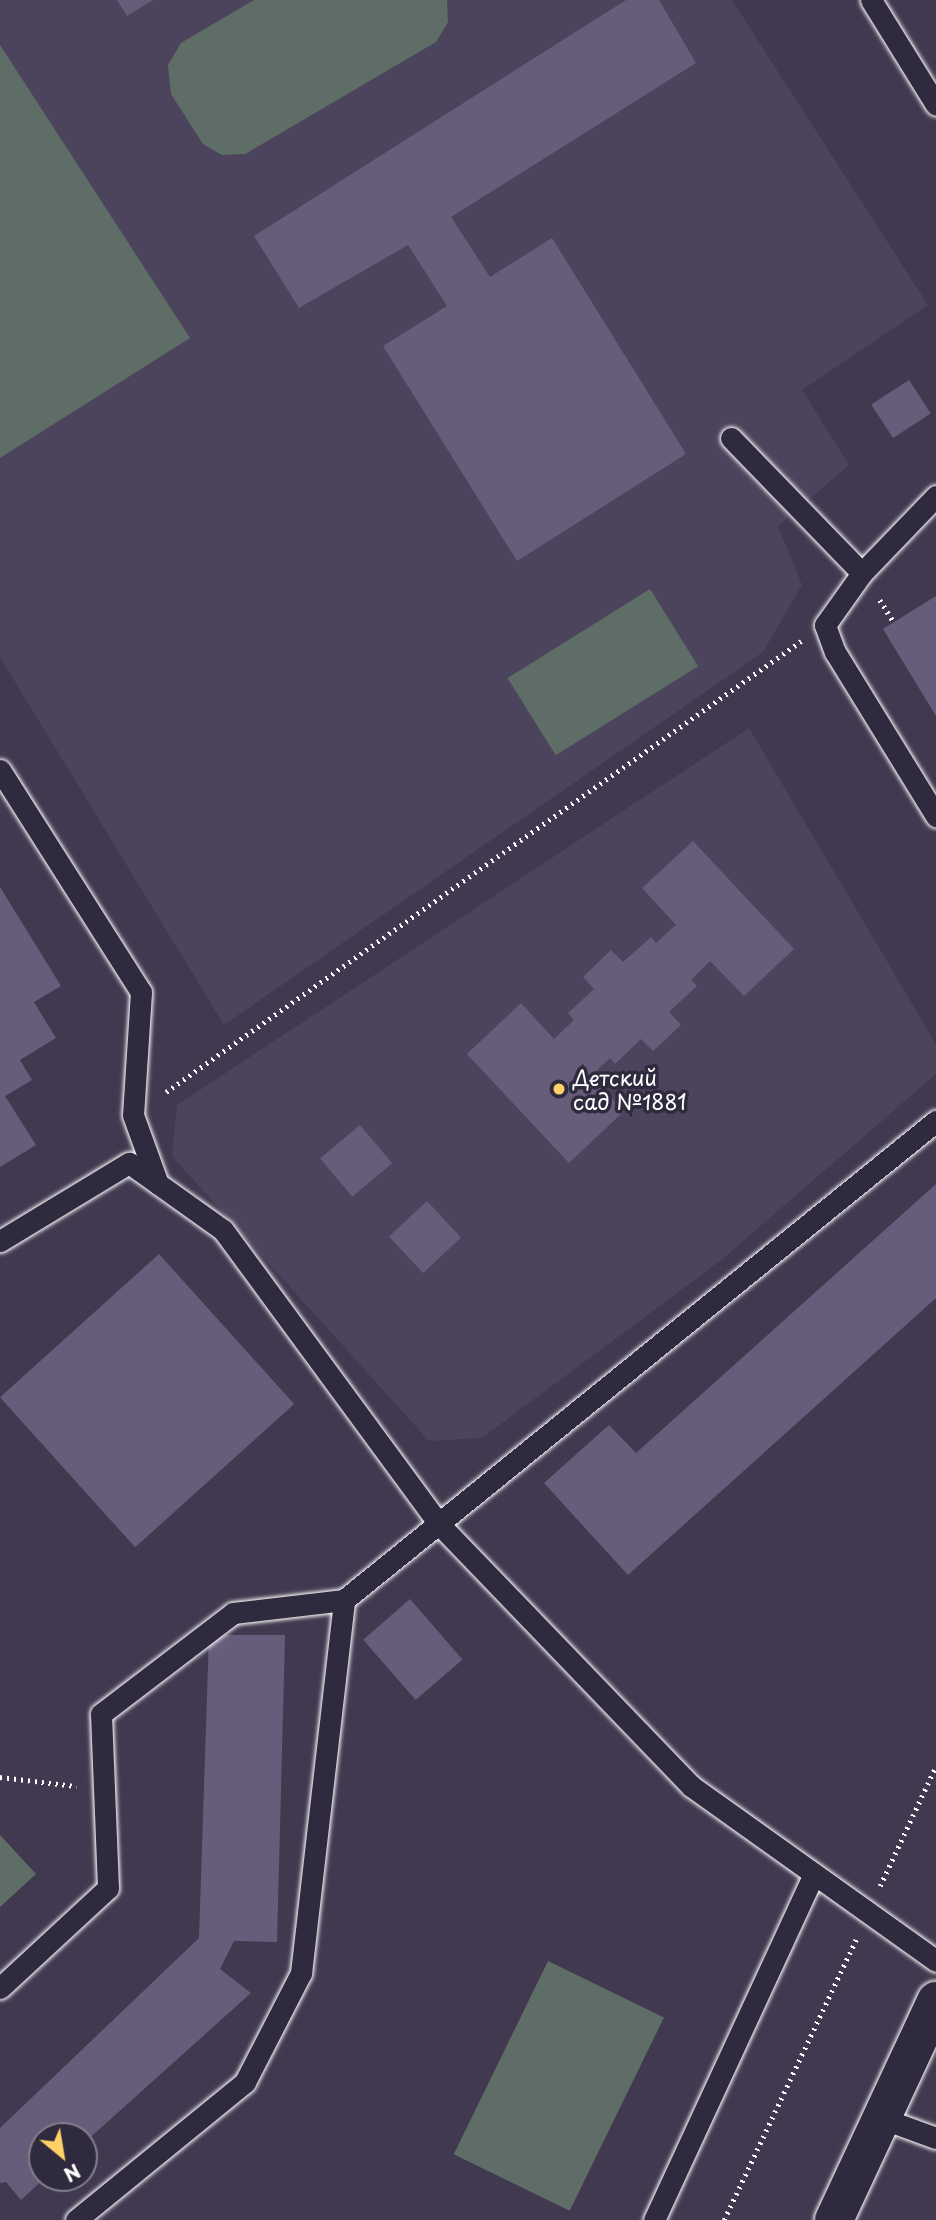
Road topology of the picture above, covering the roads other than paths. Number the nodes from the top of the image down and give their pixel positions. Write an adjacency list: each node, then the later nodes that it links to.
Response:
1 (871, 0): 2 (lane)
2 (936, 105)
3 (731, 438): 5 (lane)
4 (936, 496): 5 (lane)
5 (862, 573): 7 (lane)
6 (0, 770): 9 (lane)
7 (936, 816)
8 (936, 1121): 11 (lane)
9 (158, 1184): 10 (lane); 11 (lane)
10 (0, 1241)
11 (439, 1524): 12 (lane); 13 (lane)
12 (344, 1600): 15 (lane); 19 (lane)
13 (814, 1874): 14 (lane); 20 (lane)
14 (936, 1961)
15 (0, 1989)
16 (936, 2001): 17 (main road)
17 (881, 2118): 18 (lane); 21 (main road)
18 (936, 2137)
19 (76, 2220)
20 (654, 2220)
21 (834, 2220)

